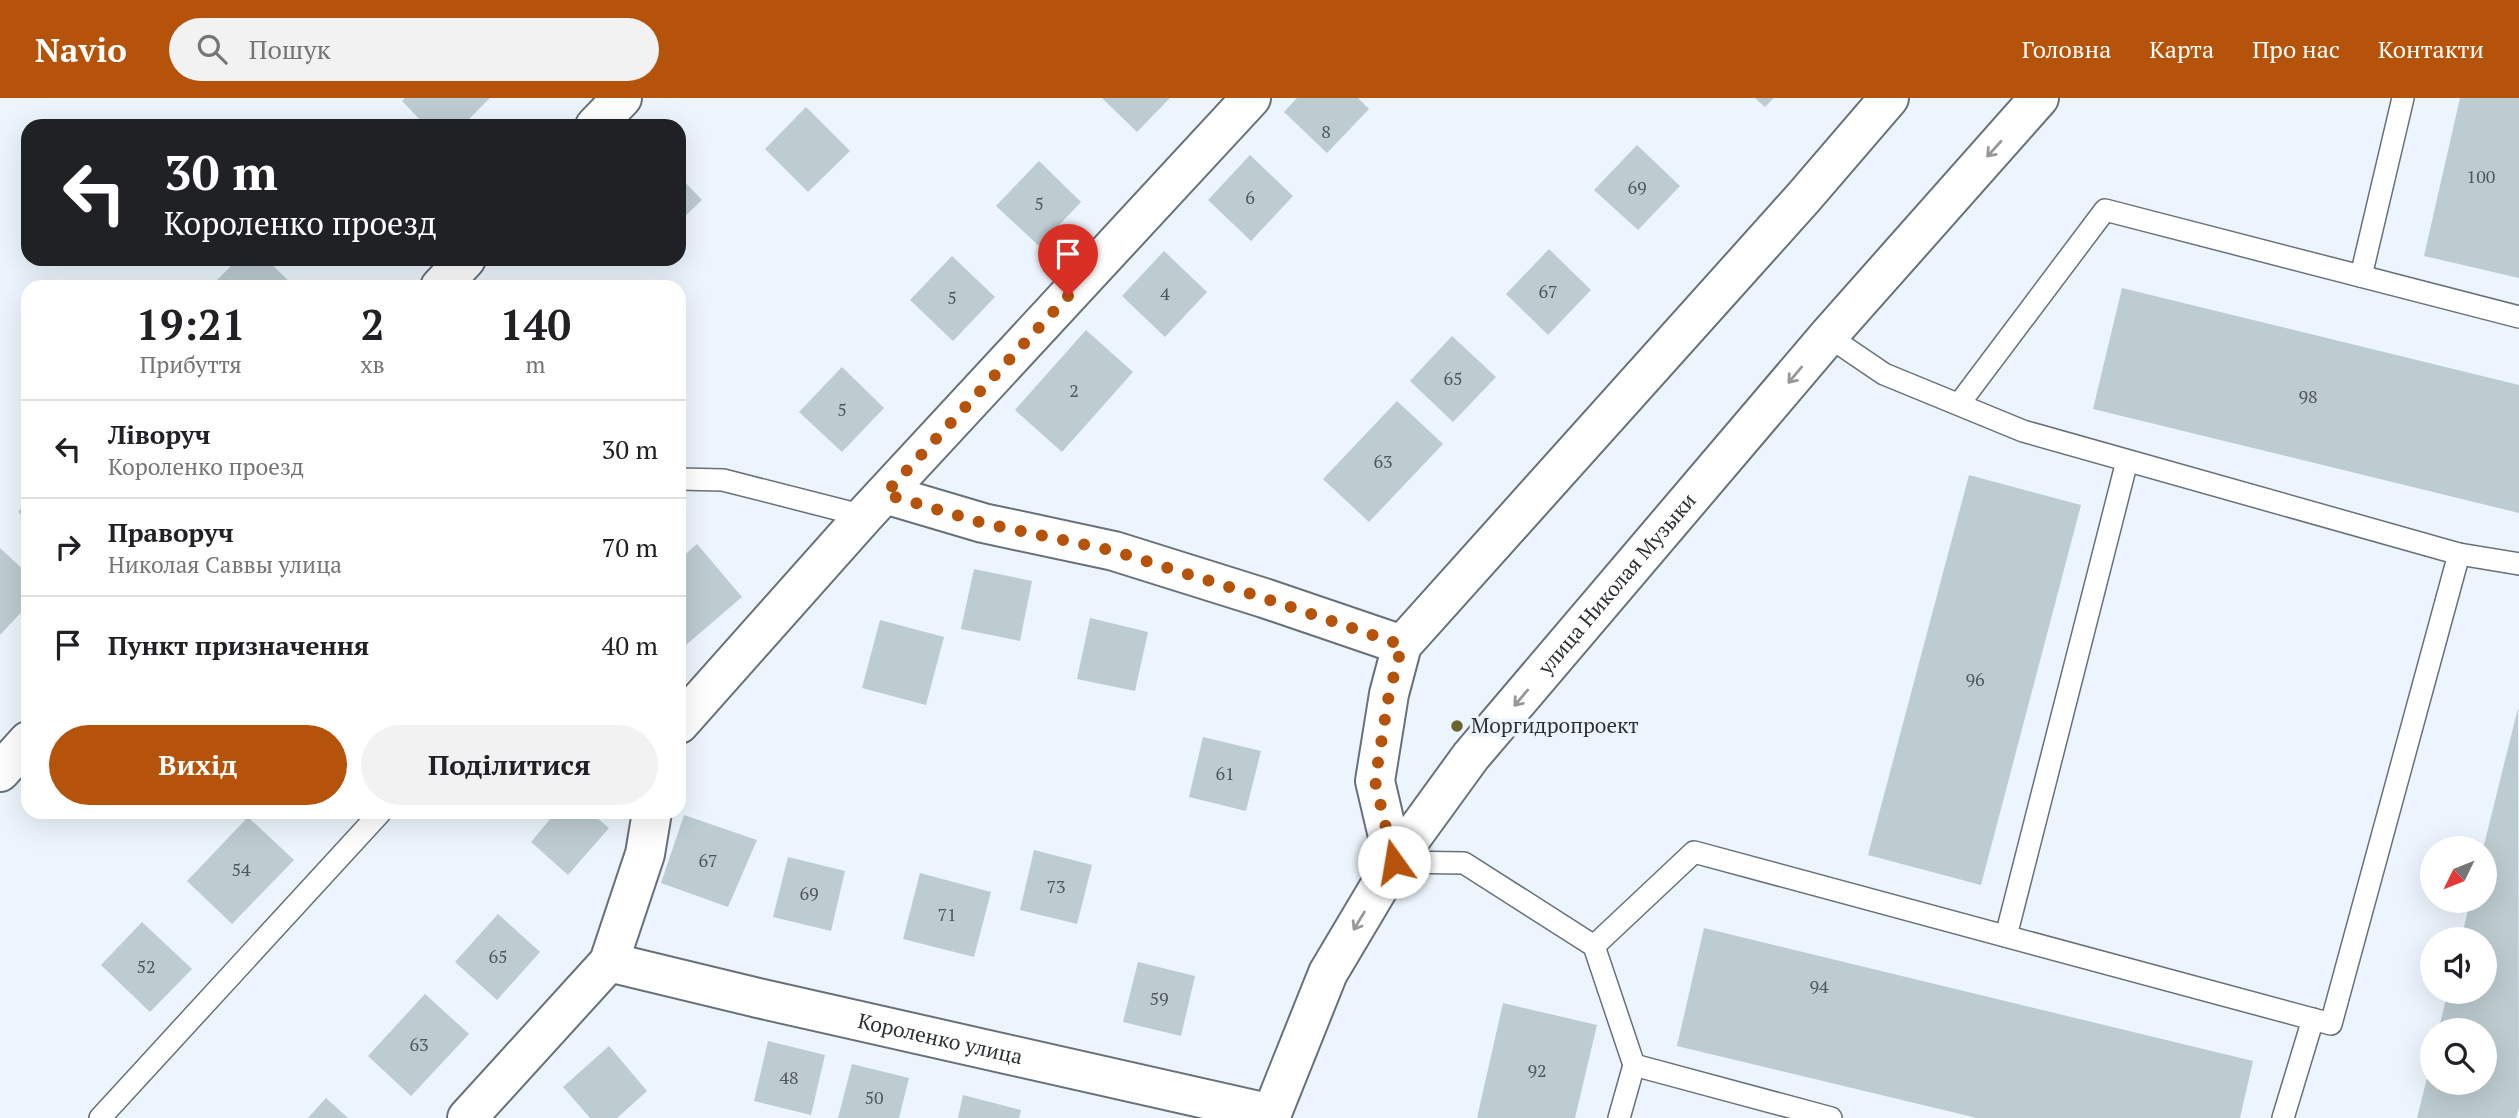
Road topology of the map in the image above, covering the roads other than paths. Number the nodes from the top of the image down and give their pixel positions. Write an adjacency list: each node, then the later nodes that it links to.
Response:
1 (622, 98): 6 (street)
2 (1251, 98): 15 (street)
3 (1889, 98): 18 (street)
4 (2039, 98): 11 (street, улица Николая Музыки, one-way to 11)
5 (2403, 98): 8 (lane)
6 (602, 119)
7 (460, 266): 9 (street)
8 (2361, 276): 10 (lane); 12 (lane)
9 (446, 280)
10 (2519, 317)
11 (1828, 336): 12 (lane); 24 (street, улица Николая Музыки, one-way to 24)
12 (1959, 404): 13 (lane)
13 (2127, 461): 16 (lane); 25 (lane)
14 (686, 479): 15 (lane)
15 (874, 505): 18 (street); 19 (street)
16 (2459, 554): 17 (lane); 28 (lane)
17 (2519, 564)
18 (1402, 645): 24 (street)
19 (686, 716)
20 (21, 749): 21 (street)
21 (0, 772)
22 (375, 819): 31 (lane)
23 (651, 819): 27 (street)
24 (1394, 862): 26 (lane); 30 (street, улица Николая Музыки, one-way to 30)
25 (2006, 936): 26 (lane); 28 (lane)
26 (1594, 946): 29 (lane)
27 (609, 962): 30 (street, Короленко улица); 32 (street)
28 (2313, 1019): 35 (lane)
29 (1634, 1065): 33 (lane); 34 (lane)
30 (1271, 1116)
31 (100, 1118)
32 (467, 1118)
33 (1619, 1118)
34 (1831, 1118)
35 (2283, 1118)

